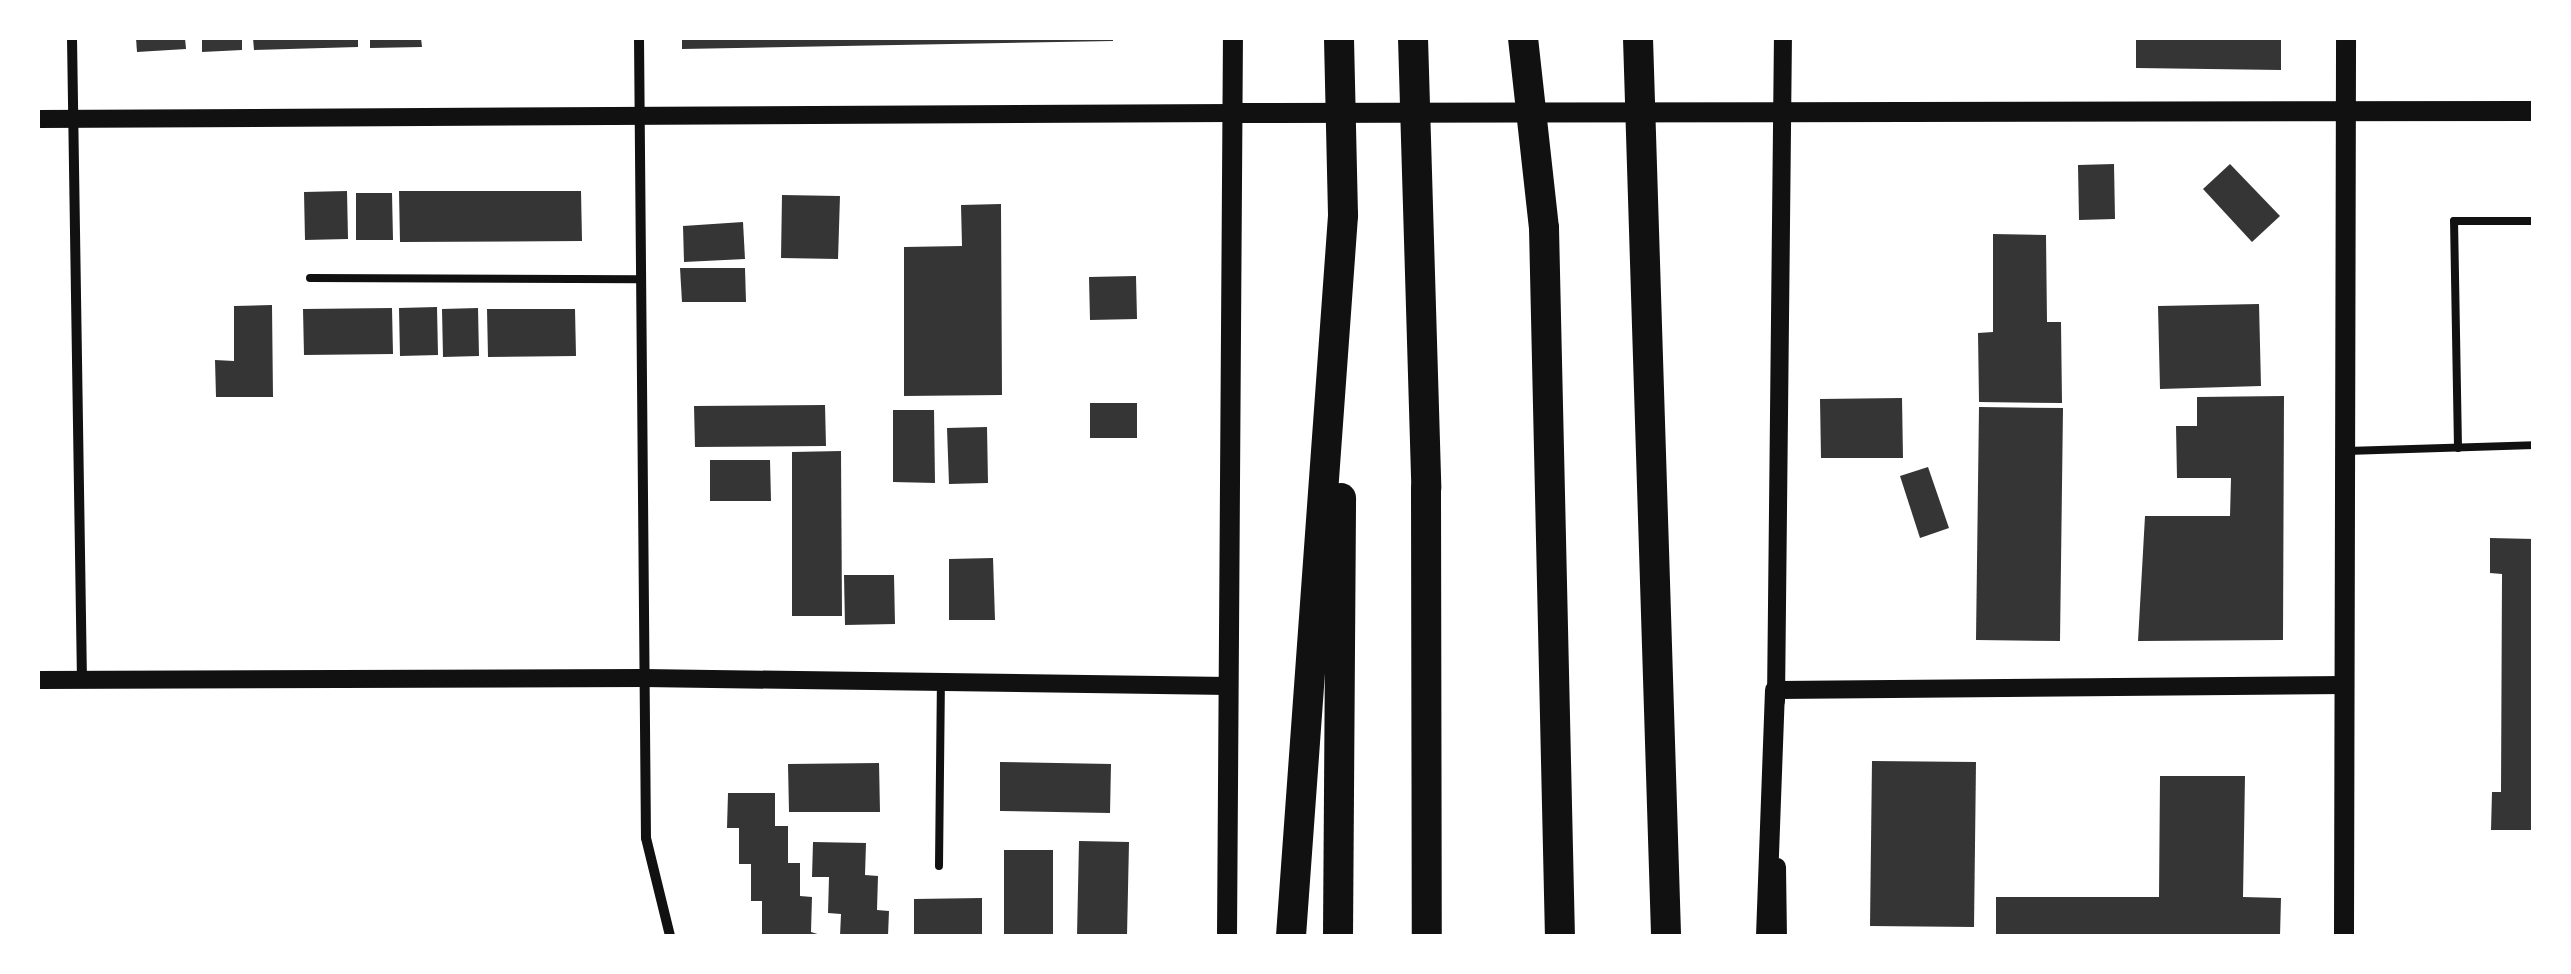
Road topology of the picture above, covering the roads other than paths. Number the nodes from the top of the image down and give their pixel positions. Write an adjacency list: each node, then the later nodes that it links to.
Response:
1 (72, 38): 16 (street)
2 (639, 38): 14 (street)
3 (1232, 38): 12 (main road)
4 (1340, 38): 17 (highway)
5 (1413, 38): 36 (highway)
6 (1523, 38): 37 (highway)
7 (1638, 38): 38 (highway)
8 (1783, 38): 10 (street)
9 (2346, 38): 13 (main road)
10 (1783, 111): 12 (main road); 13 (main road); 30 (street)
11 (2534, 111): 13 (main road)
12 (1233, 113): 14 (street); 28 (main road)
13 (2347, 113): 23 (main road)
14 (638, 114): 16 (street); 20 (street)
15 (38, 118): 16 (street)
16 (72, 119): 26 (street)
17 (1342, 214): 34 (highway); 35 (highway)
18 (2534, 222): 22 (lane)
19 (310, 278): 20 (lane)
20 (639, 279): 24 (street)
21 (2534, 445): 22 (lane)
22 (2458, 448): 23 (lane)
23 (2348, 452): 29 (main road)
24 (644, 678): 26 (street); 27 (street); 32 (street)
25 (38, 680): 26 (street)
26 (82, 680)
27 (941, 682): 28 (street); 31 (lane)
28 (1229, 686): 33 (main road)
29 (2345, 686): 30 (street); 41 (main road)
30 (1776, 690): 39 (main road); 40 (street)
31 (939, 866)
32 (670, 936)
33 (1227, 936)
34 (1292, 936)
35 (1338, 936)
36 (1427, 936)
37 (1560, 936)
38 (1666, 936)
39 (1766, 936)
40 (1778, 936)
41 (2344, 936)

